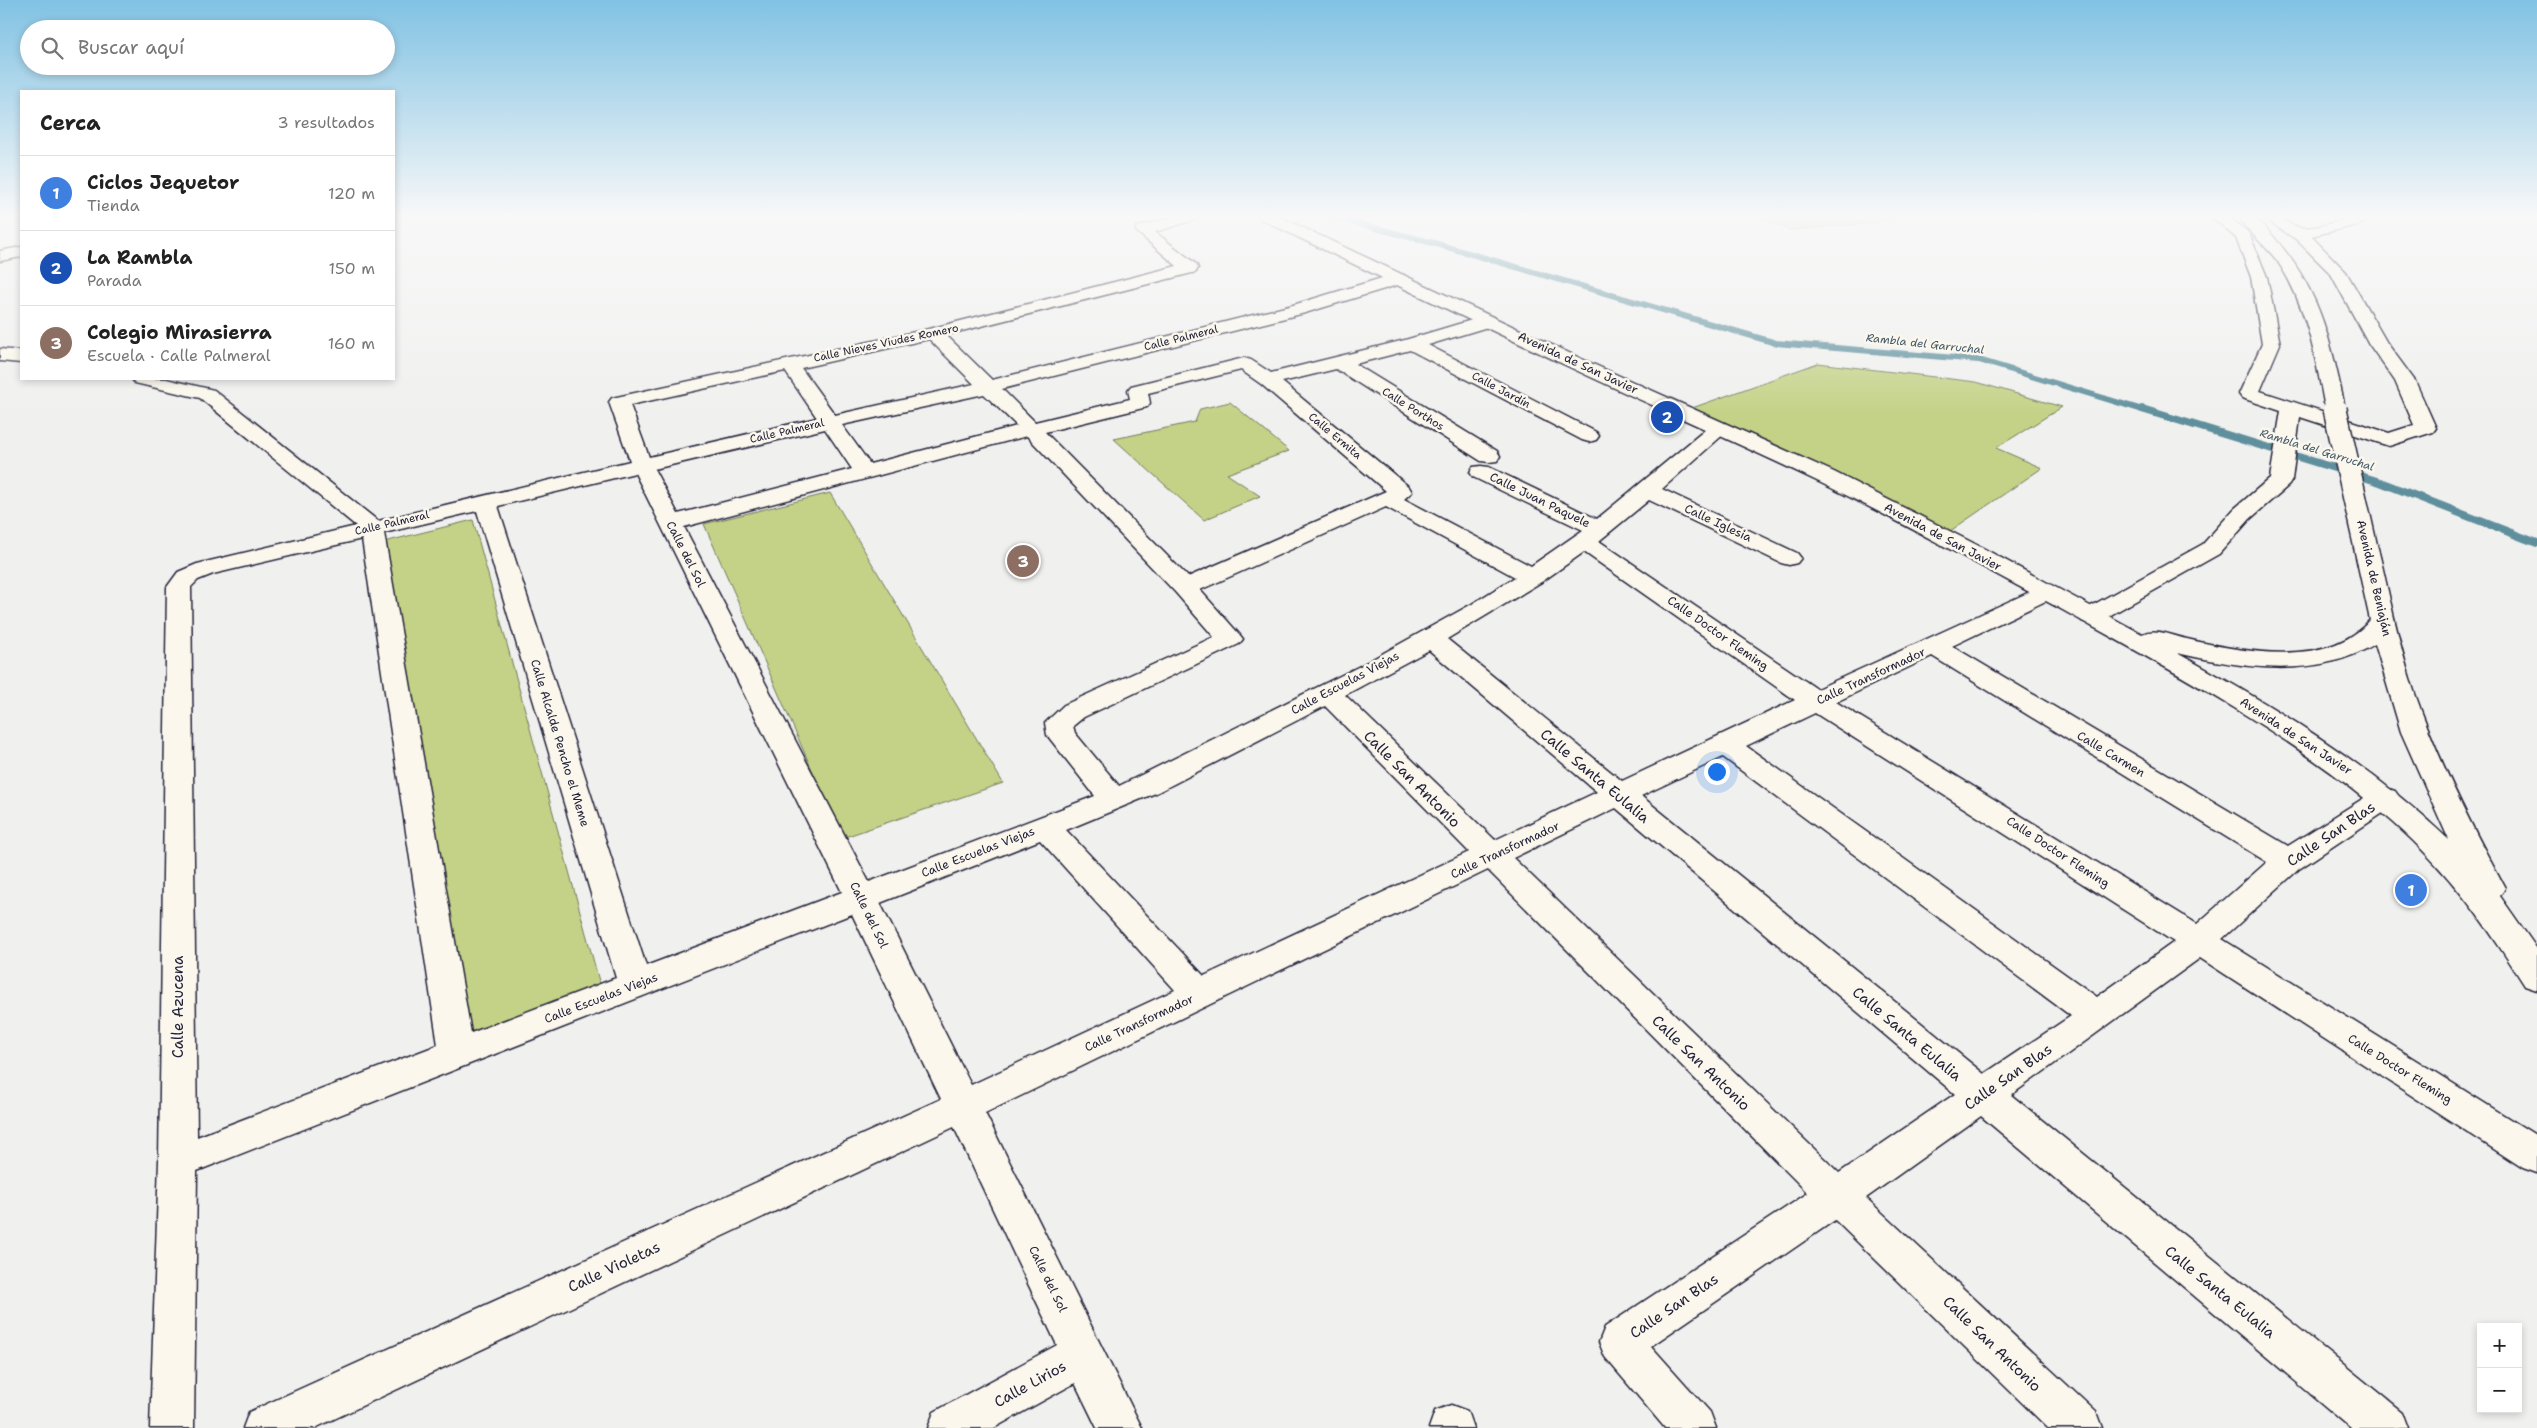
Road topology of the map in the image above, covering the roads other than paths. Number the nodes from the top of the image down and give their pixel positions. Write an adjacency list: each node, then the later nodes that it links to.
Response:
1 (1132, 283): 8 (street, Calle Nieves Viudes Romero)
2 (1386, 283): 9 (street, Calle Palmeral)
3 (1406, 283): 7 (street, Avenida de San Javier)
4 (2260, 283): 20 (street)
5 (2301, 283): 40 (street, Avenida de Beniaján, bridge)
6 (2344, 283): 20 (street)
7 (1488, 321): 10 (street); 23 (street, Avenida de San Javier)
8 (933, 333): 14 (street, Calle Nieves Viudes Romero); 18 (street)
9 (1195, 334): 15 (street, Calle Ermita); 18 (street, Calle Palmeral)
10 (1412, 344): 13 (street); 24 (street, Calle Jardín)
11 (0, 355): 12 (street)
12 (20, 357)
13 (1338, 362): 17 (street); 25 (street, Calle Porthos)
14 (789, 364): 19 (street, Calle Nieves Viudes Romero); 21 (street)
15 (1244, 364): 17 (street, Calle Ermita); 22 (street)
16 (146, 380): 32 (street)
17 (1268, 380): 29 (street, Calle Ermita)
18 (988, 387): 21 (street, Calle Palmeral); 22 (street)
19 (619, 402): 26 (street, Calle del Sol)
20 (2291, 408): 39 (street)
21 (828, 421): 26 (street, Calle Palmeral); 27 (street)
22 (1031, 429): 27 (street); 37 (street)
23 (1718, 429): 28 (street, Calle Escuelas Viejas); 38 (street, Avenida de San Javier)
24 (1589, 436)
25 (1485, 464): 33 (street, Calle Juan Paquele)
26 (642, 466): 30 (street, Calle Palmeral); 31 (street, Calle del Sol)
27 (865, 472): 31 (street)
28 (1646, 490): 33 (street, Calle Escuelas Viejas); 34 (street, Calle Iglesia)
29 (1394, 495): 35 (street, Calle Ermita); 37 (street)
30 (485, 501): 32 (street, Calle Palmeral); 57 (street, Calle Alcalde Pencho el Meme)
31 (670, 523): 53 (street, Calle del Sol)
32 (372, 528): 36 (street, Calle Palmeral); 60 (street)
33 (1592, 535): 35 (street, Calle Escuelas Viejas); 44 (street, Calle Doctor Fleming)
34 (1789, 558)
35 (1531, 576): 41 (street, Calle Escuelas Viejas)
36 (179, 587): 64 (street, Calle Azucena)
37 (1184, 588): 48 (street)
38 (2045, 592): 39 (street, Avenida de San Javier); 42 (street, Calle Transformador)
39 (2090, 616): 40 (street); 47 (street, Avenida de San Javier)
40 (2384, 620): 49 (street, Avenida de Beniaján)
41 (1430, 638): 43 (street, Calle Escuelas Viejas); 46 (street, Calle Santa Eulalia)
42 (1934, 646): 44 (street, Calle Transformador); 52 (street, Calle Carmen)
43 (1326, 693): 48 (street, Calle Escuelas Viejas); 51 (street, Calle San Antonio)
44 (1817, 702): 45 (street, Calle Transformador); 55 (street, Calle Doctor Fleming)
45 (1726, 745): 46 (street, Calle Transformador); 59 (street)
46 (1618, 796): 51 (street, Calle Transformador); 61 (street, Calle Santa Eulalia)
47 (2385, 798): 49 (street); 52 (street, Calle San Blas); 54 (street, Avenida de San Javier)
48 (1114, 800): 50 (street, Calle Escuelas Viejas)
49 (2451, 812): 54 (street, Avenida de Beniaján)
50 (1045, 826): 53 (street, Calle Escuelas Viejas); 58 (street)
51 (1491, 857): 58 (street, Calle Transformador); 65 (street, Calle San Antonio)
52 (2288, 861): 55 (street, Calle San Blas)
53 (861, 898): 57 (street, Calle Escuelas Viejas); 62 (street, Calle del Sol)
54 (2517, 940): 56 (street, Avenida de San Javier)
55 (2198, 942): 59 (street, Calle San Blas); 63 (street, Calle Doctor Fleming)
56 (2537, 977)
57 (636, 985): 60 (street, Calle Escuelas Viejas)
58 (1200, 994): 62 (street, Calle Transformador)
59 (2097, 1016): 61 (street, Calle San Blas)
60 (457, 1053): 64 (street, Calle Escuelas Viejas)
61 (1981, 1096): 65 (street, Calle San Blas); 73 (street, Calle Santa Eulalia)
62 (963, 1106): 66 (street, Calle del Sol); 68 (street, Calle Violetas)
63 (2537, 1156)
64 (178, 1161): 67 (street, Calle Azucena)
65 (1837, 1196): 71 (street, Calle San Blas); 72 (street, Calle San Antonio)
66 (1084, 1354): 69 (street, Calle Lirios); 70 (street, Calle del Sol)
67 (172, 1428)
68 (265, 1428)
69 (950, 1428)
70 (1120, 1428)
71 (1694, 1428)
72 (2080, 1428)
73 (2386, 1428)

